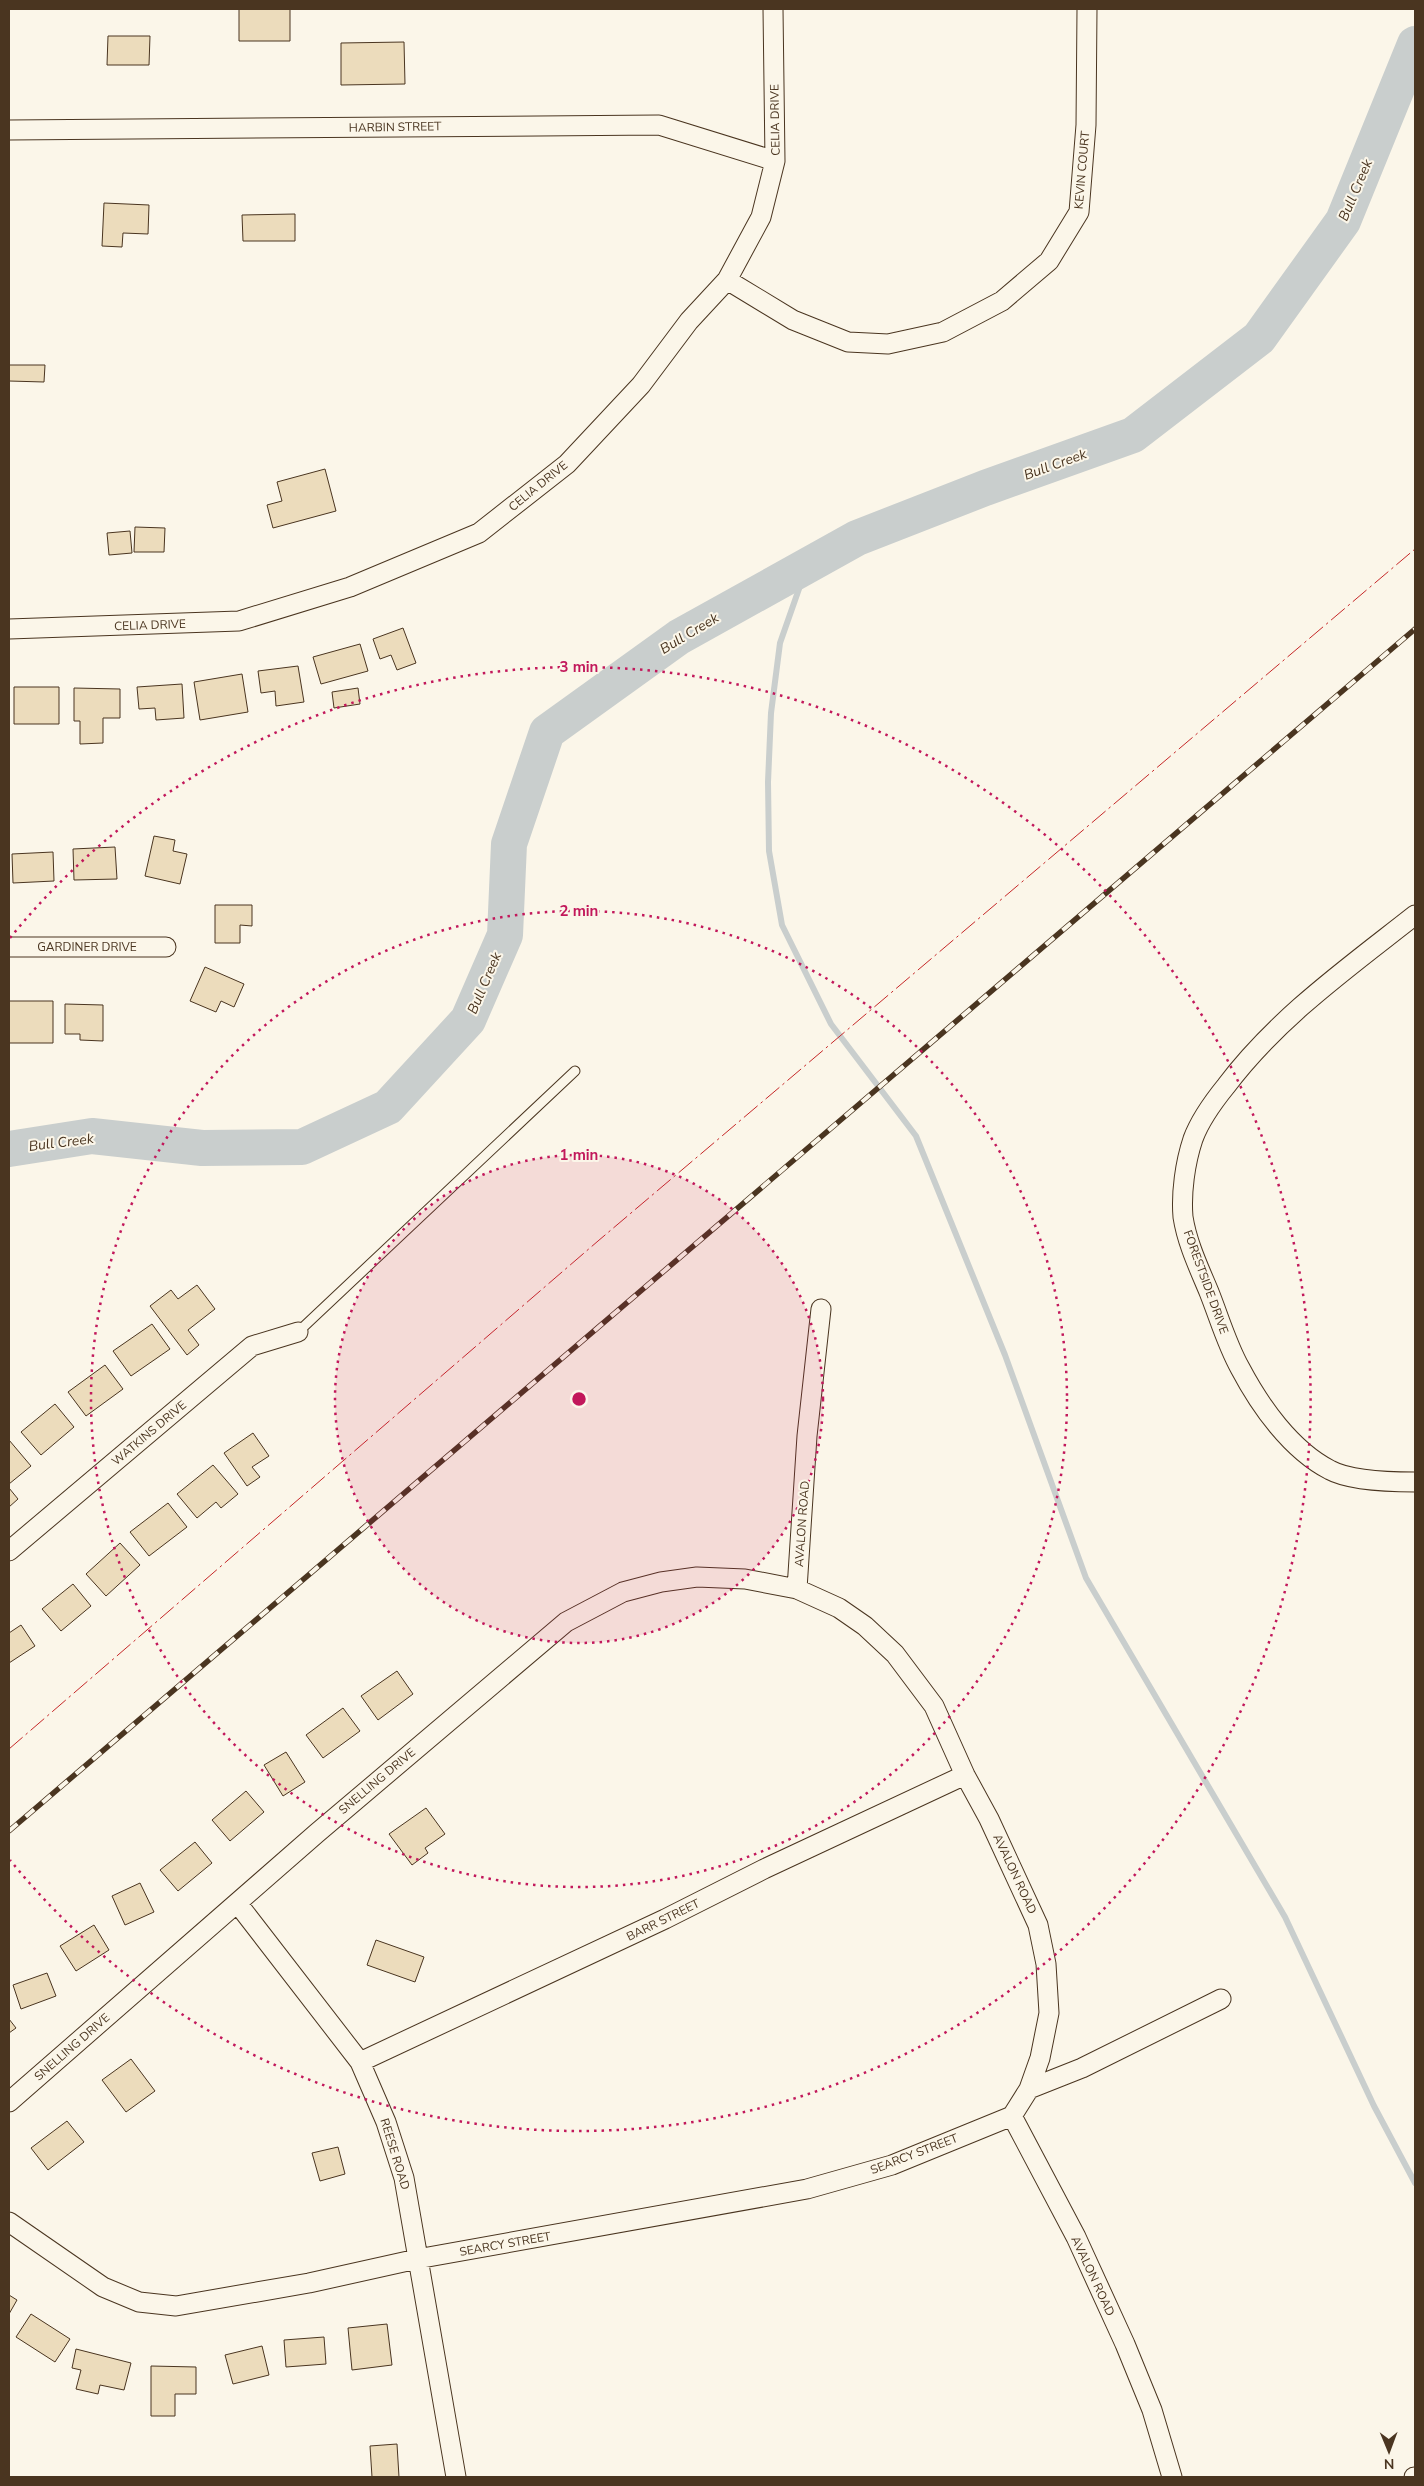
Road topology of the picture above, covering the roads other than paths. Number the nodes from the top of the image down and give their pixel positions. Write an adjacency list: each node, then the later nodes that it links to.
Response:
1 (773, 9): 4 (street, CELIA DRIVE)
2 (1087, 9): 5 (street, KEVIN COURT)
3 (9, 130): 4 (street, HARBIN STREET)
4 (776, 161): 5 (street, CELIA DRIVE)
5 (727, 280): 6 (street, CELIA DRIVE)
6 (9, 629)
7 (1415, 915): 13 (street, FORESTSIDE DRIVE)
8 (9, 947): 9 (street, GARDINER DRIVE)
9 (166, 947)
10 (574, 1071): 12 (lane)
11 (821, 1309): 15 (street, AVALON ROAD)
12 (298, 1332): 14 (street, WATKINS DRIVE)
13 (1415, 1482)
14 (9, 1551)
15 (797, 1589): 16 (street, AVALON ROAD); 17 (street, SNELLING DRIVE)
16 (964, 1775): 19 (street, BARR STREET); 20 (street, AVALON ROAD)
17 (238, 1904): 19 (street, REESE ROAD); 21 (street, SNELLING DRIVE)
18 (1221, 1999): 20 (street)
19 (360, 2062): 24 (street, REESE ROAD)
20 (1029, 2089): 22 (street, AVALON ROAD)
21 (9, 2102)
22 (1012, 2116): 24 (street, SEARCY STREET); 26 (street, AVALON ROAD)
23 (9, 2222): 24 (street, SEARCY STREET)
24 (418, 2258): 25 (street, REESE ROAD)
25 (456, 2477)
26 (1172, 2477)

